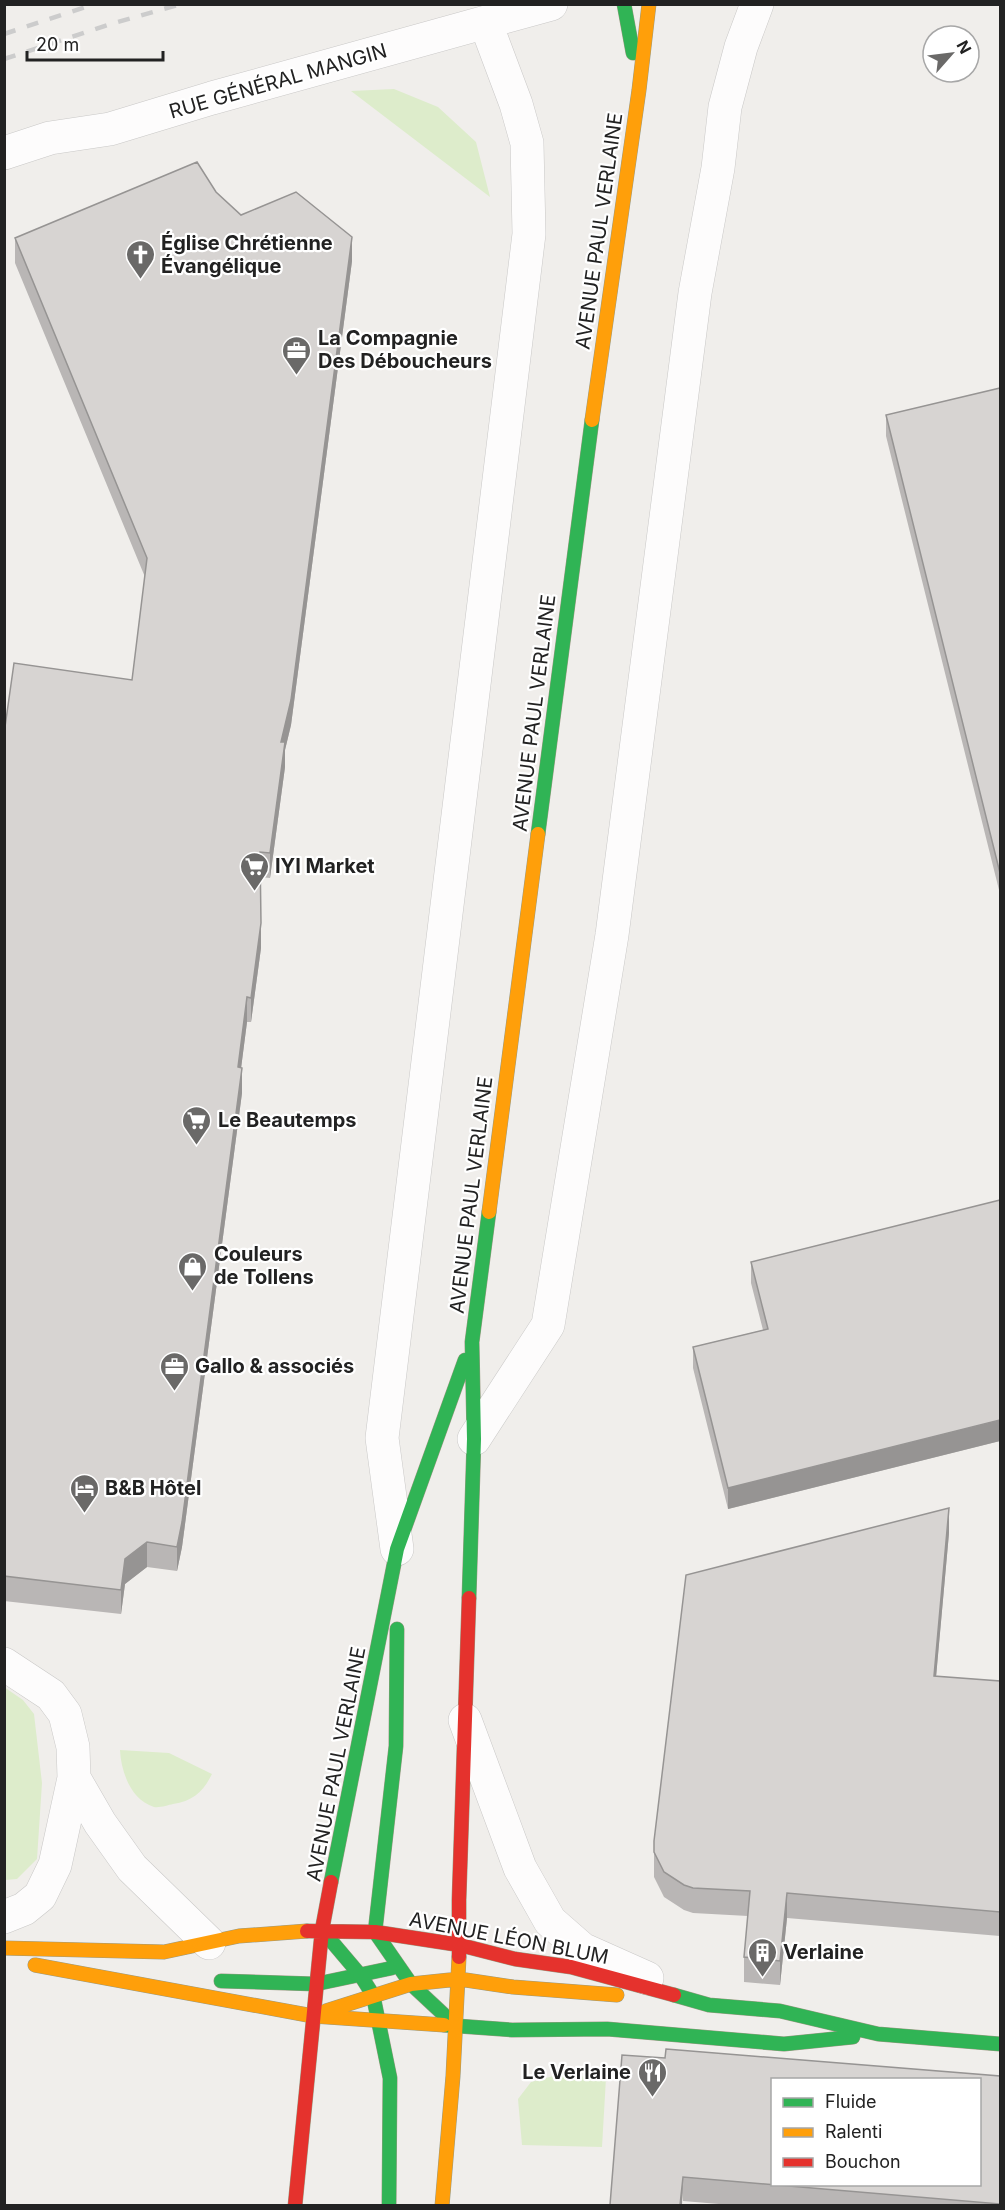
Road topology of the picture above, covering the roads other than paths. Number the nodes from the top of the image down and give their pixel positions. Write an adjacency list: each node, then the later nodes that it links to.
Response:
1 (551, 4): 5 (street, RUE GÉNÉRAL MANGIN)
2 (624, 4): 7 (main road)
3 (649, 4): 7 (main road)
4 (757, 4): 10 (street)
5 (486, 24): 8 (street, RUE GÉNÉRAL MANGIN); 11 (street)
6 (660, 26): 7 (main road)
7 (639, 90): 9 (main road, AVENUE PAUL VERLAINE)
8 (4, 153)
9 (472, 1342): 10 (main road, AVENUE PAUL VERLAINE); 11 (main road, AVENUE PAUL VERLAINE)
10 (474, 1439): 13 (main road, AVENUE PAUL VERLAINE)
11 (397, 1549): 16 (main road, AVENUE PAUL VERLAINE); 17 (main road)
12 (4, 1664): 14 (street)
13 (464, 1717): 19 (main road, AVENUE PAUL VERLAINE); 32 (street)
14 (74, 1778): 15 (street); 18 (street)
15 (4, 1917)
16 (322, 1930): 17 (main road, AVENUE LÉON BLUM); 18 (main road, AVENUE LÉON BLUM); 26 (main road); 29 (main road, AVENUE PAUL VERLAINE)
17 (375, 1932): 19 (main road, AVENUE LÉON BLUM); 23 (main road)
18 (209, 1943): 20 (main road, AVENUE LÉON BLUM)
19 (459, 1945): 21 (main road); 28 (main road, AVENUE PAUL VERLAINE); 32 (main road, AVENUE LÉON BLUM)
20 (4, 1948)
21 (429, 1956)
22 (15, 1962): 24 (main road)
23 (403, 1965): 26 (main road); 30 (main road)
24 (70, 1971): 25 (main road); 33 (main road)
25 (154, 1973)
26 (361, 1976): 29 (main road); 31 (main road)
27 (210, 1979): 29 (main road)
28 (459, 1979): 30 (main road); 32 (main road); 35 (main road, AVENUE PAUL VERLAINE)
29 (316, 1984): 33 (main road, AVENUE PAUL VERLAINE)
30 (411, 1984): 31 (main road); 35 (main road)
31 (373, 1995): 33 (main road); 34 (main road)
32 (709, 2005): 36 (main road, AVENUE LÉON BLUM)
33 (313, 2016): 34 (main road); 38 (main road, AVENUE PAUL VERLAINE)
34 (379, 2020): 35 (main road); 39 (main road)
35 (456, 2026): 36 (main road); 40 (main road, AVENUE PAUL VERLAINE)
36 (879, 2034): 37 (main road, AVENUE LÉON BLUM)
37 (1000, 2044)
38 (295, 2205)
39 (389, 2205)
40 (442, 2205)

